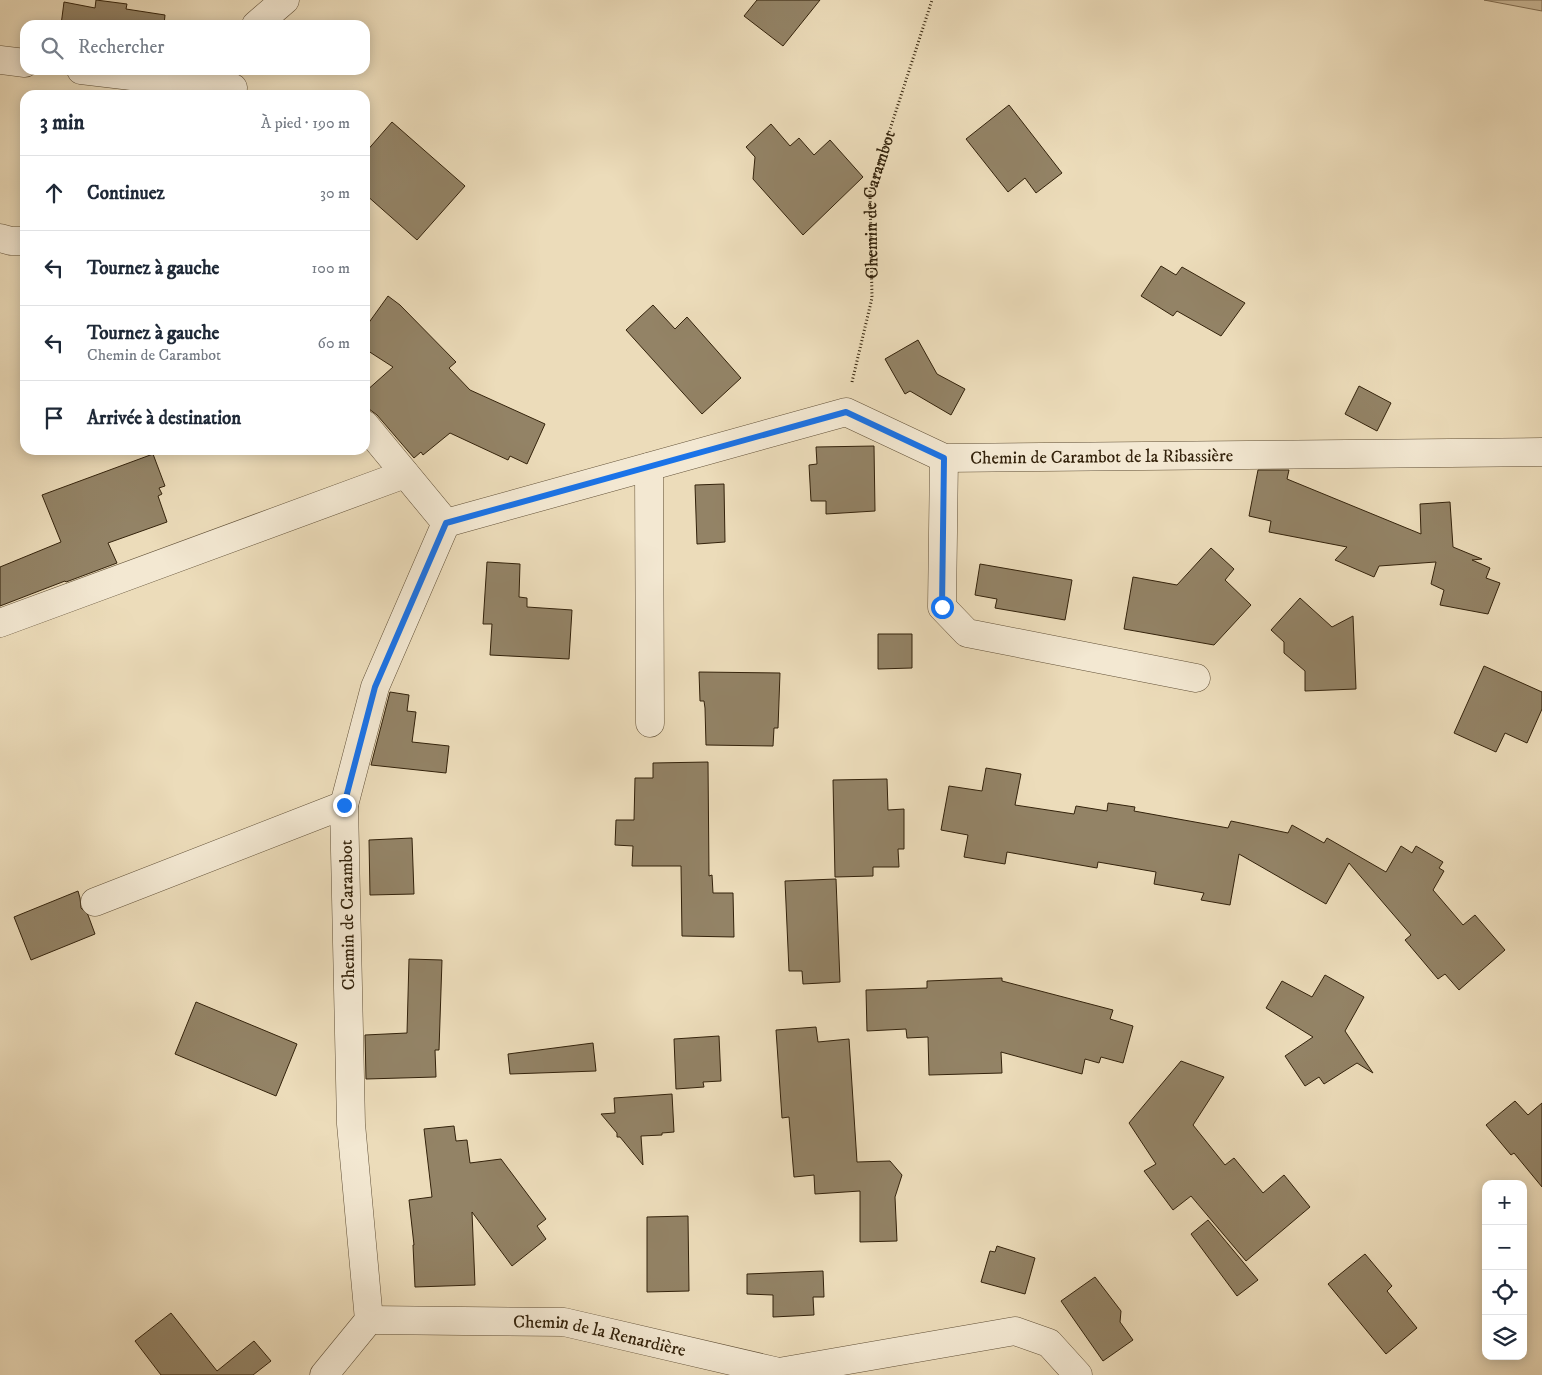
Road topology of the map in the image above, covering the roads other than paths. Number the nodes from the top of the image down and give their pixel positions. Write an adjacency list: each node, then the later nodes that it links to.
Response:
1 (285, 0): 2 (street)
2 (262, 20)
3 (0, 60): 4 (street)
4 (20, 62)
5 (136, 75): 6 (street)
6 (235, 84)
7 (0, 238): 8 (street)
8 (20, 241)
9 (370, 431): 13 (street)
10 (1542, 452): 11 (street, Chemin de Carambot de la Ribassière)
11 (944, 458): 12 (street, Chemin de Carambot de la Ribassière); 16 (street)
12 (649, 467): 14 (street); 17 (street)
13 (405, 474): 14 (street); 15 (street)
14 (446, 523): 18 (street, Chemin de Carambot)
15 (0, 623)
16 (1196, 678)
17 (650, 723)
18 (344, 805): 19 (street); 20 (street, Chemin de Carambot)
19 (95, 902)
20 (369, 1320): 21 (street); 22 (street, Chemin de la Renardière)
21 (324, 1375)
22 (1078, 1375)

